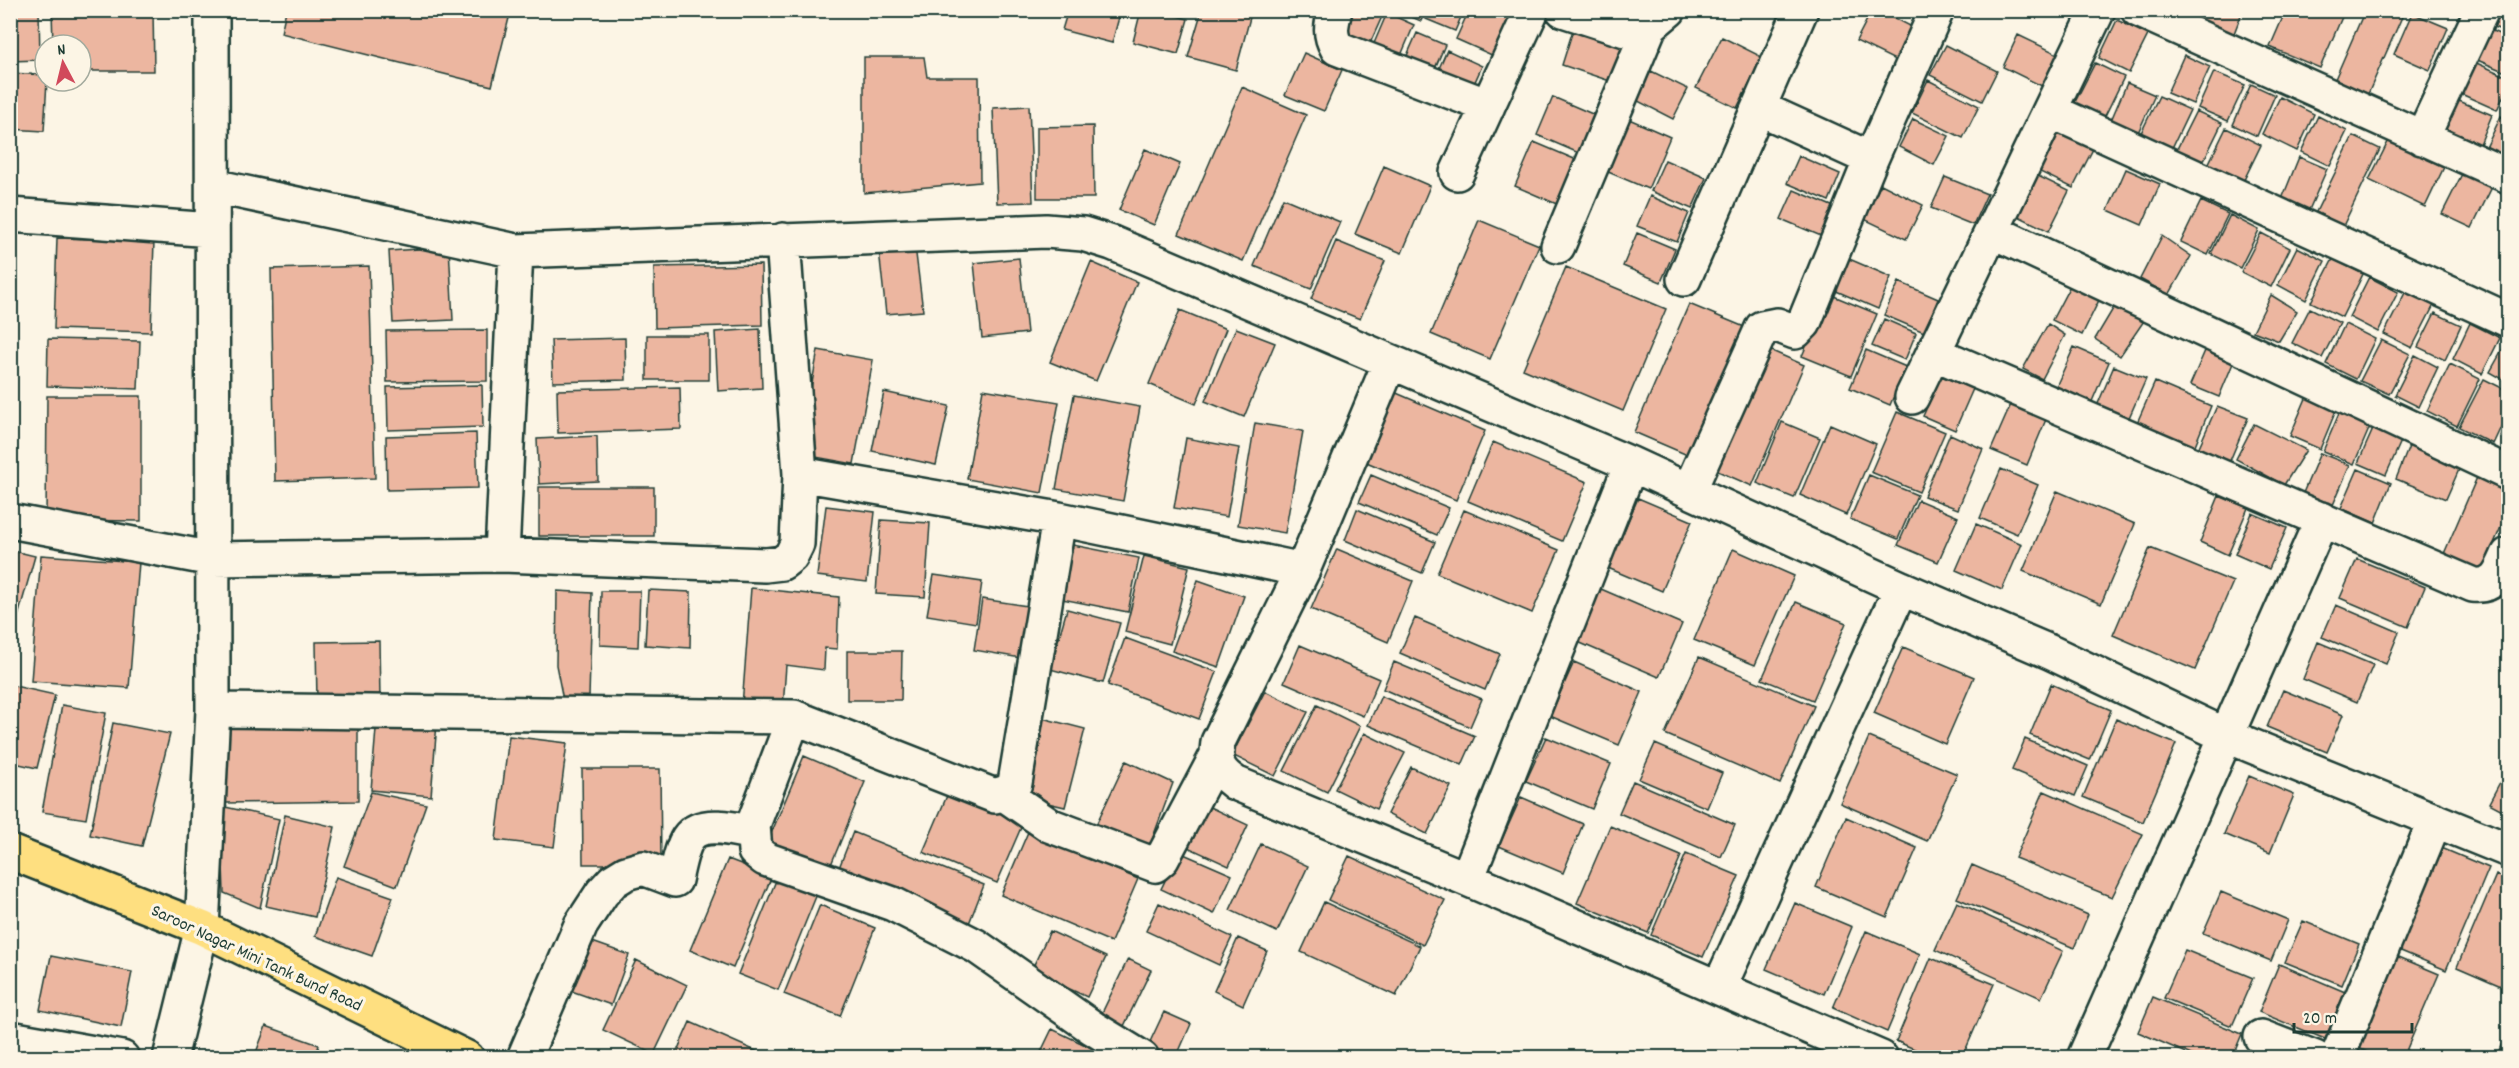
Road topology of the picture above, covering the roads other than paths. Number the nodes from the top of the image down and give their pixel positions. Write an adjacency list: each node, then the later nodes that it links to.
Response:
1 (212, 10): 18 (street)
2 (1335, 10): 11 (street)
3 (1532, 10): 11 (street)
4 (1563, 10): 10 (street)
5 (1801, 10): 12 (street)
6 (1937, 10): 15 (street)
7 (2098, 10): 13 (street)
8 (2138, 10): 14 (street)
9 (2471, 14): 14 (street)
10 (1660, 18): 23 (street)
11 (1488, 106): 16 (street)
12 (1759, 108): 15 (street); 25 (street)
13 (2050, 111): 21 (street); 26 (street)
14 (2422, 138): 17 (street)
15 (1871, 159): 33 (street)
16 (1457, 173)
17 (2508, 176)
18 (213, 186): 20 (street); 24 (street)
19 (10, 215): 20 (street)
20 (212, 230): 39 (street)
21 (1992, 231): 27 (street); 31 (street)
22 (783, 240): 24 (street); 28 (street); 32 (street)
23 (1558, 246)
24 (516, 251): 37 (street)
25 (1684, 279)
26 (2508, 321)
27 (1934, 353): 29 (street); 35 (street)
28 (1390, 362): 30 (street); 40 (street)
29 (1912, 398)
30 (1631, 464): 33 (street); 51 (street)
31 (2508, 472)
32 (800, 474): 34 (street); 37 (street)
33 (1689, 491): 41 (street)
34 (1059, 519): 40 (street); 46 (street)
35 (2322, 519): 38 (street); 44 (street)
36 (10, 521): 39 (street)
37 (502, 555): 39 (street)
38 (2508, 555)
39 (213, 559): 42 (street)
40 (1303, 570): 45 (street)
41 (1901, 588): 44 (street); 53 (street)
42 (213, 710): 43 (street); 52 (street)
43 (795, 717): 46 (street); 48 (street)
44 (2225, 735): 47 (street); 62 (street)
45 (1216, 757): 46 (street); 51 (street)
46 (1004, 794)
47 (2434, 820): 49 (street); 64 (street)
48 (752, 833): 56 (street); 60 (street)
49 (2508, 850)
50 (10, 852): 52 (main road, Saroor Nagar Mini Tank Bund Road)
51 (1467, 879): 53 (street)
52 (202, 928): 58 (street); 59 (main road, Saroor Nagar Mini Tank Bund Road)
53 (1719, 988): 61 (street)
54 (2260, 1037): 63 (street)
55 (10, 1038): 57 (street)
56 (1125, 1053)
57 (122, 1058)
58 (170, 1058)
59 (467, 1058)
60 (524, 1058)
61 (1881, 1058)
62 (2084, 1058)
63 (2315, 1058)
64 (2337, 1058)

